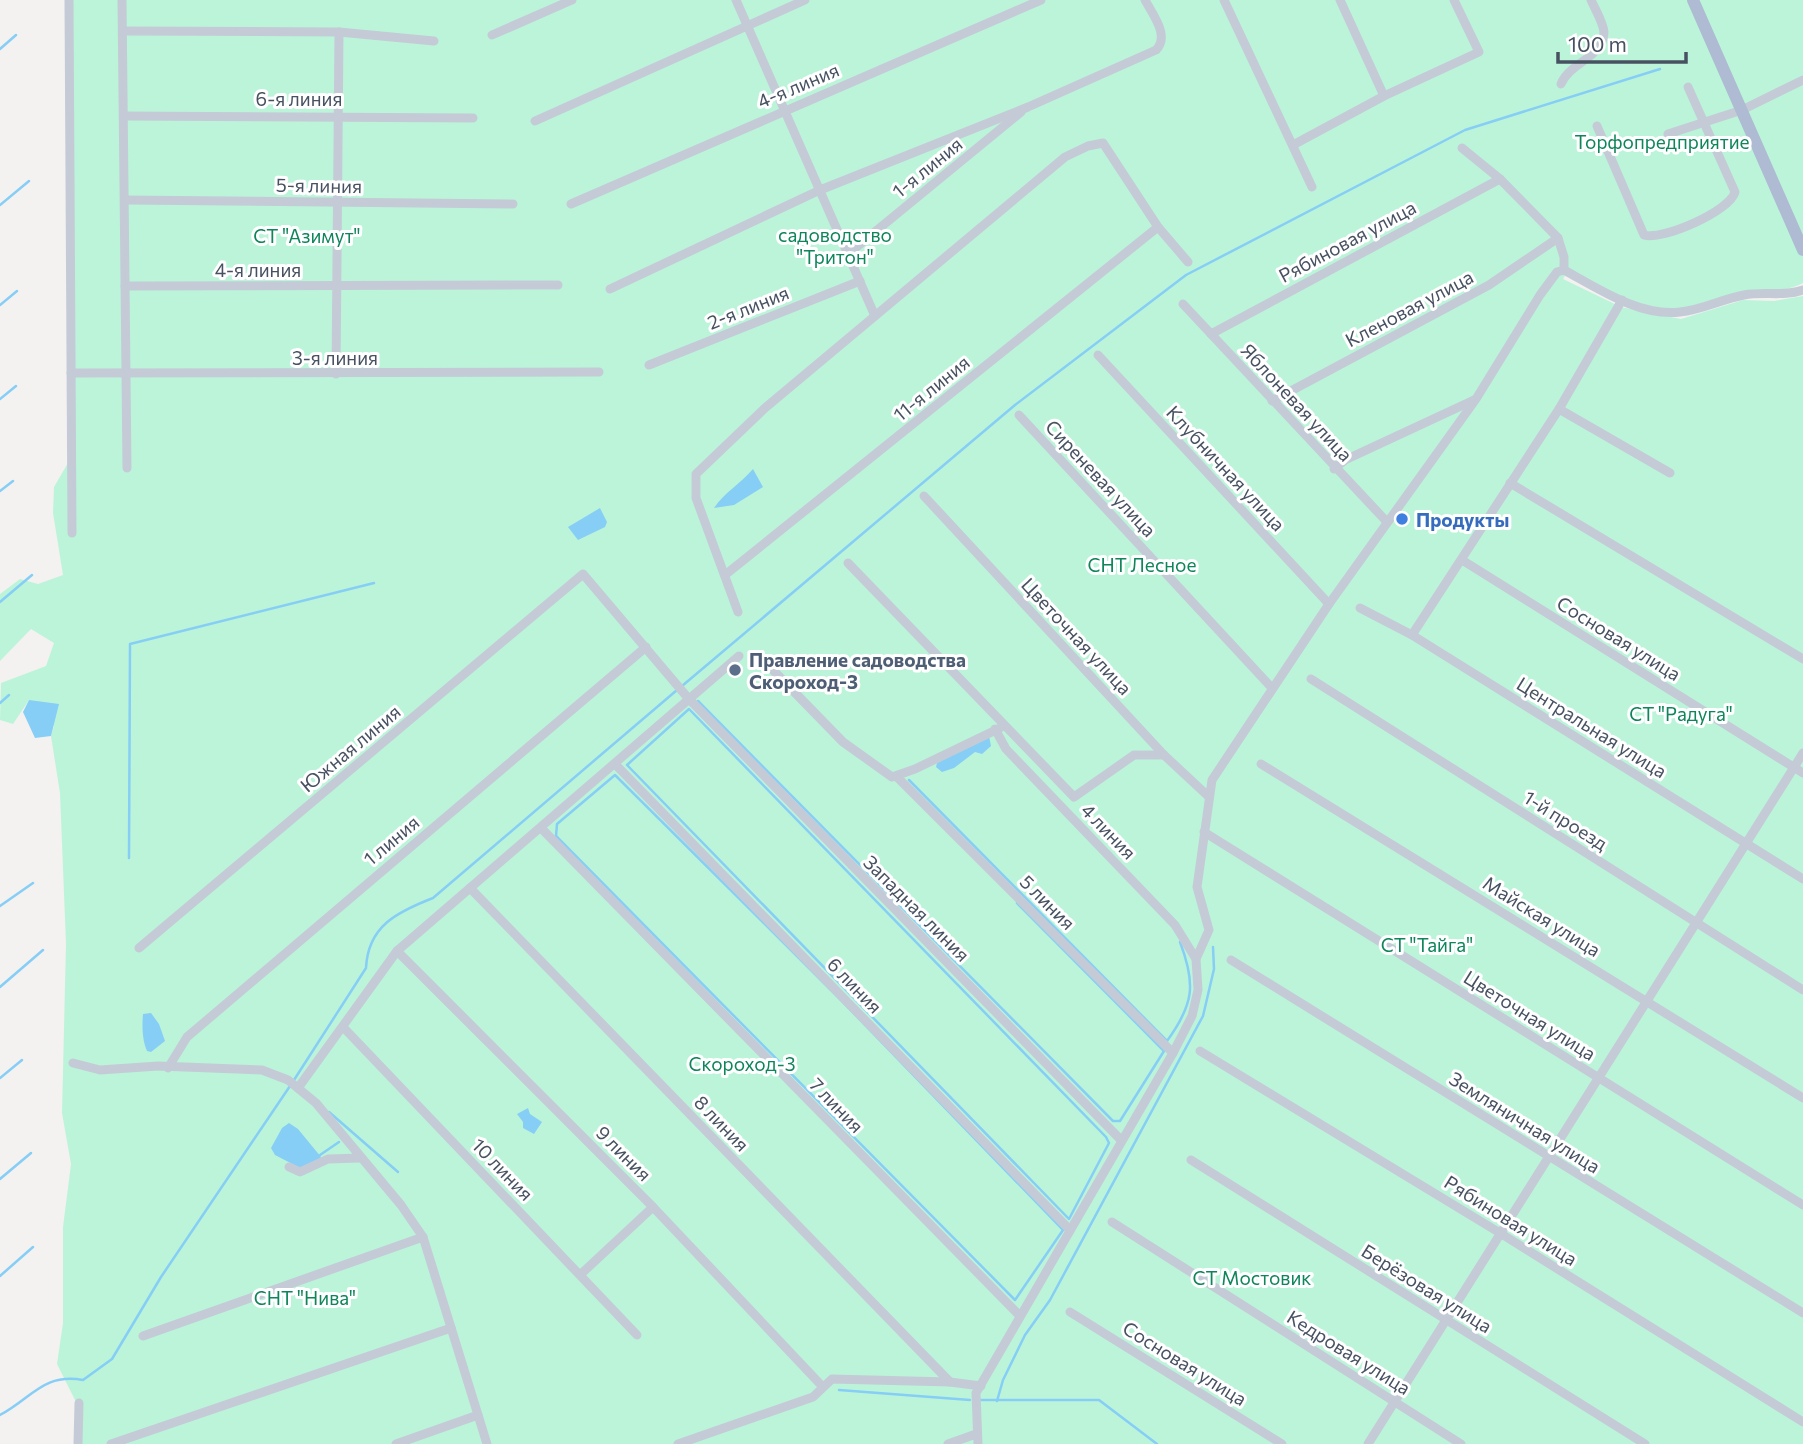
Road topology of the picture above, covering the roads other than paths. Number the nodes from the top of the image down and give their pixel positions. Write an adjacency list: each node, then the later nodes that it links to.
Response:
1 (69, 0): 60 (street)
2 (122, 0): 14 (street)
3 (572, 0): 16 (street)
4 (736, 0): 13 (street)
5 (806, 0): 13 (street)
6 (1041, 0): 23 (street, 4-я линия)
7 (1146, 0): 22 (street)
8 (1224, 0): 32 (street)
9 (1340, 0): 21 (street)
10 (1454, 0): 21 (street)
11 (1591, 0): 19 (street)
12 (1693, 0): 24 (main road)
13 (747, 25): 23 (street); 28 (street)
14 (122, 31): 15 (street); 25 (street)
15 (339, 32): 17 (street); 26 (street)
16 (492, 35)
17 (434, 41)
18 (1803, 80): 24 (street)
19 (1561, 84)
20 (1688, 87): 29 (street)
21 (1384, 96): 32 (street)
22 (1028, 107): 36 (street); 44 (street, 1-я линия)
23 (784, 109): 36 (street); 40 (street, 4-я линия)
24 (1742, 110): 29 (street); 43 (main road)
25 (125, 116): 26 (street, 6-я линия); 37 (street)
26 (336, 116): 27 (street, 6-я линия); 38 (street)
27 (473, 118)
28 (535, 121)
29 (1702, 122): 30 (street); 31 (street)
30 (1598, 126)
31 (1668, 134)
32 (1293, 145): 35 (street)
33 (1462, 148): 34 (street)
34 (1500, 179): 42 (street); 56 (street, Рябиновая улица)
35 (1312, 187)
36 (820, 190): 44 (street); 51 (street)
37 (125, 200): 38 (street, 5-я линия); 49 (street)
38 (337, 203): 39 (street, 5-я линия); 50 (street)
39 (513, 204)
40 (571, 204)
41 (1158, 227): 45 (street); 55 (street); 77 (street, 11-я линия)
42 (1558, 238): 46 (street); 64 (street, Кленовая улица)
43 (1803, 250)
44 (848, 254): 47 (street)
45 (1188, 262)
46 (1563, 270): 53 (street); 63 (street)
47 (860, 281): 55 (street); 58 (street, 2-я линия)
48 (558, 285): 50 (street, 4-я линия)
49 (125, 286): 50 (street, 4-я линия); 62 (street)
50 (336, 286): 61 (street)
51 (610, 289)
52 (1803, 290): 53 (street)
53 (1622, 300): 65 (street)
54 (1183, 304): 56 (street, Яблоневая улица)
55 (875, 316): 77 (street)
56 (1211, 334): 64 (street, Яблоневая улица)
57 (1098, 355): 78 (street, Клубничная улица)
58 (649, 365)
59 (599, 372): 61 (street, 3-я линия)
60 (71, 373): 62 (street, 3-я линия); 73 (street)
61 (336, 374): 62 (street, 3-я линия)
62 (126, 375): 67 (street)
63 (1476, 400): 68 (street); 72 (street)
64 (1272, 401): 68 (street, Яблоневая улица)
65 (1559, 409): 69 (street); 70 (street)
66 (1019, 415): 87 (street, Сиреневая улица)
67 (127, 468)
68 (1335, 469): 72 (street, Яблоневая улица)
69 (1670, 472)
70 (1510, 483): 74 (street); 84 (street)
71 (924, 496): 92 (street, Цветочная улица)
72 (1387, 522): 78 (street)
73 (72, 534)
74 (1462, 561): 81 (street); 95 (street, Сосновая улица)
75 (848, 563): 89 (street)
76 (583, 574): 82 (street, Западная линия); 105 (street, Южная линия)
77 (725, 575): 80 (street)
78 (1329, 604): 87 (street)
79 (1360, 608): 81 (street, Центральная улица)
80 (738, 612)
81 (1412, 635): 101 (street, Центральная улица)
82 (646, 647): 88 (street, Западная линия); 115 (street, 1 линия)
83 (739, 656): 88 (street)
84 (1803, 659)
85 (769, 666): 97 (street, 5 линия)
86 (1311, 679): 104 (street, 1-й проезд)
87 (1272, 688): 98 (street)
88 (683, 691): 93 (street); 119 (street, Западная линия)
89 (1006, 726): 90 (street); 92 (street)
90 (995, 729): 97 (street); 107 (street, 4 линия)
91 (1803, 753): 95 (street)
92 (1164, 755): 98 (street, Цветочная улица)
93 (615, 764): 99 (street); 127 (street, 6 линия)
94 (1261, 764): 110 (street, Майская улица)
95 (1794, 768): 96 (street, Сосновая улица); 101 (street)
96 (1803, 773)
97 (897, 777): 113 (street, 5 линия)
98 (1208, 796): 100 (street)
99 (541, 828): 103 (street); 133 (street, 7 линия)
100 (1204, 832): 107 (street); 116 (street, Цветочная улица)
101 (1745, 845): 102 (street, Центральная улица); 104 (street)
102 (1803, 879)
103 (470, 888): 106 (street); 138 (street, 8 линия)
104 (1696, 923): 109 (street, 1-й проезд); 110 (street)
105 (139, 948)
106 (397, 951): 111 (street); 125 (street, 9 линия)
107 (1196, 959): 113 (street)
108 (1231, 960): 120 (street, Земляничная улица)
109 (1803, 990)
110 (1647, 1001): 116 (street); 118 (street, Майская улица)
111 (343, 1027): 117 (street); 130 (street, 10 линия)
112 (1200, 1051): 128 (street, Рябиновая улица)
113 (1173, 1053): 119 (street)
114 (73, 1063): 115 (street)
115 (168, 1068): 117 (street)
116 (1598, 1078): 120 (street); 124 (street, Цветочная улица)
117 (296, 1085): 121 (street)
118 (1803, 1098)
119 (1121, 1140): 127 (street)
120 (1548, 1157): 128 (street); 132 (street, Земляничная улица)
121 (360, 1158): 123 (street); 129 (street)
122 (1191, 1160): 134 (street, Берёзовая улица)
123 (289, 1167)
124 (1803, 1205)
125 (653, 1207): 130 (street); 140 (street, 9 линия)
126 (1112, 1222): 141 (street, Кедровая улица)
127 (1070, 1230): 133 (street)
128 (1500, 1233): 134 (street); 144 (street, Рябиновая улица)
129 (423, 1237): 135 (street); 137 (street)
130 (580, 1274): 136 (street, 10 линия)
131 (1070, 1312): 152 (street, Сосновая улица)
132 (1803, 1313)
133 (1020, 1316): 139 (street)
134 (1446, 1320): 141 (street); 155 (street, Берёзовая улица)
135 (451, 1328): 143 (street); 147 (street)
136 (637, 1335)
137 (143, 1336)
138 (950, 1382): 139 (street); 140 (street)
139 (981, 1386): 145 (street)
140 (821, 1387): 150 (street)
141 (1394, 1402): 153 (street); 154 (street, Кедровая улица)
142 (79, 1403): 146 (street)
143 (478, 1415): 148 (street); 149 (street)
144 (1803, 1422)
145 (977, 1439): 151 (street)
146 (78, 1444)
147 (111, 1444)
148 (396, 1444)
149 (488, 1444)
150 (678, 1444)
151 (948, 1444)
152 (1282, 1444)
153 (1368, 1444)
154 (1461, 1444)
155 (1645, 1444)

